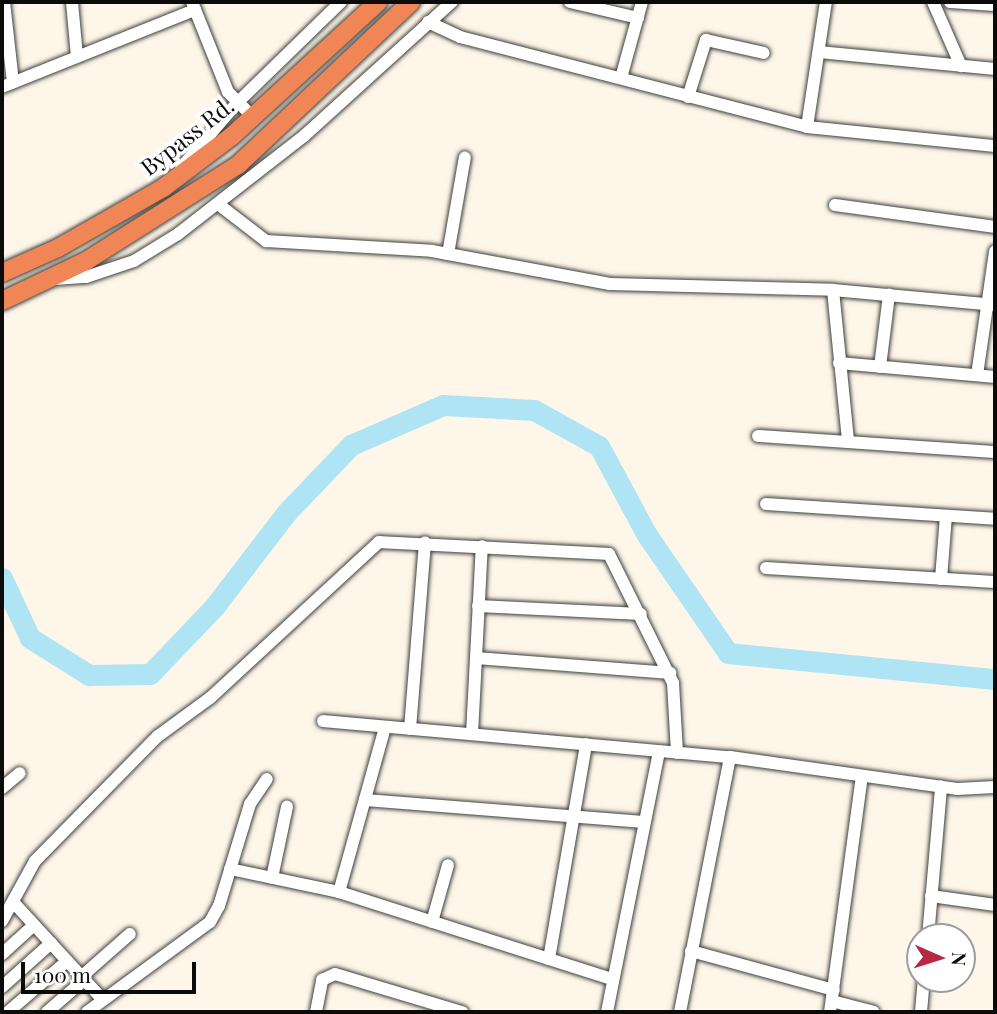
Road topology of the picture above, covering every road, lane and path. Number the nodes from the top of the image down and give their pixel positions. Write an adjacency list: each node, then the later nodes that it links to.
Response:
1 (4, 2): 24 (street)
2 (72, 2): 20 (street)
3 (341, 2): 26 (street)
4 (377, 2): 16 (highway, Bypass Rd.)
5 (411, 2): 17 (highway, Bypass Rd.)
6 (452, 2): 15 (street)
7 (570, 2): 14 (street)
8 (642, 2): 14 (street)
9 (826, 2): 18 (street)
10 (933, 2): 21 (street)
11 (950, 2): 12 (street)
12 (995, 5)
13 (194, 6): 20 (street); 26 (street)
14 (638, 18): 23 (street)
15 (428, 22): 23 (street); 32 (street)
16 (349, 29): 17 (highway); 27 (highway, Bypass Rd.)
17 (363, 48): 38 (highway, Bypass Rd.)
18 (819, 52): 21 (street); 28 (street)
19 (764, 53): 25 (street)
20 (77, 57): 24 (street)
21 (961, 66): 22 (street)
22 (995, 69)
23 (621, 78): 25 (street)
24 (7, 85)
25 (688, 97): 28 (street)
26 (237, 103): 27 (street); 31 (street)
27 (253, 117): 31 (highway, Bypass Rd.)
28 (807, 127): 29 (street)
29 (995, 146)
30 (465, 157): 36 (street)
31 (163, 188): 37 (highway, Bypass Rd.)
32 (218, 204): 36 (street); 38 (street)
33 (835, 205): 34 (street)
34 (995, 226)
35 (995, 251): 42 (street)
36 (448, 254): 39 (street)
37 (10, 270)
38 (51, 279): 41 (highway, Bypass Rd.)
39 (833, 290): 40 (street); 43 (street)
40 (889, 295): 42 (street); 44 (street)
41 (2, 301)
42 (991, 305): 45 (street)
43 (839, 363): 44 (street); 48 (street)
44 (880, 367): 45 (street)
45 (977, 375): 46 (street)
46 (995, 377)
47 (758, 436): 48 (street)
48 (848, 439): 49 (street)
49 (995, 452)
50 (766, 504): 51 (street)
51 (946, 516): 52 (street); 56 (street)
52 (995, 519)
53 (425, 543): 54 (street); 64 (street); 85 (street)
54 (482, 546): 58 (street); 59 (street)
55 (766, 568): 56 (street)
56 (941, 579): 57 (street)
57 (995, 582)
58 (478, 606): 59 (street); 60 (street)
59 (641, 614): 61 (street)
60 (476, 658): 61 (street); 65 (street)
61 (670, 673): 68 (street)
62 (323, 721): 63 (street)
63 (385, 727): 64 (street); 76 (street)
64 (410, 729): 65 (street)
65 (472, 734): 66 (street)
66 (586, 744): 67 (street); 78 (street)
67 (659, 751): 68 (street); 79 (street)
68 (677, 752): 69 (street)
69 (730, 757): 71 (street); 93 (street)
70 (20, 773): 75 (street)
71 (862, 776): 73 (street); 102 (street)
72 (267, 779): 81 (street)
73 (941, 787): 74 (street); 84 (street)
74 (995, 787)
75 (2, 788)
76 (365, 800): 78 (street); 83 (street)
77 (287, 807): 82 (street)
78 (576, 817): 79 (street); 95 (street)
79 (644, 822): 98 (street)
80 (448, 865): 88 (street)
81 (230, 869): 82 (street); 101 (street)
82 (272, 878): 83 (street)
83 (339, 892): 88 (street)
84 (931, 896): 86 (street); 89 (street)
85 (15, 904): 87 (street); 90 (street)
86 (995, 905)
87 (2, 921)
88 (432, 922): 95 (street)
89 (929, 923)
90 (34, 925): 92 (street); 94 (street)
91 (130, 934): 97 (street)
92 (51, 943): 96 (street); 99 (street)
93 (691, 951): 102 (street); 109 (street)
94 (2, 954)
95 (549, 959): 98 (street)
96 (67, 961): 97 (street); 103 (street)
97 (83, 978): 101 (street); 104 (street)
98 (612, 979): 108 (street)
99 (2, 987)
100 (923, 993): 111 (street)
101 (101, 998): 105 (street)
102 (832, 1001): 110 (street)
103 (8, 1012)
104 (47, 1012)
105 (87, 1012)
106 (316, 1012): 107 (street)
107 (462, 1012)
108 (607, 1012)
109 (680, 1012)
110 (874, 1012)
111 (921, 1012)

